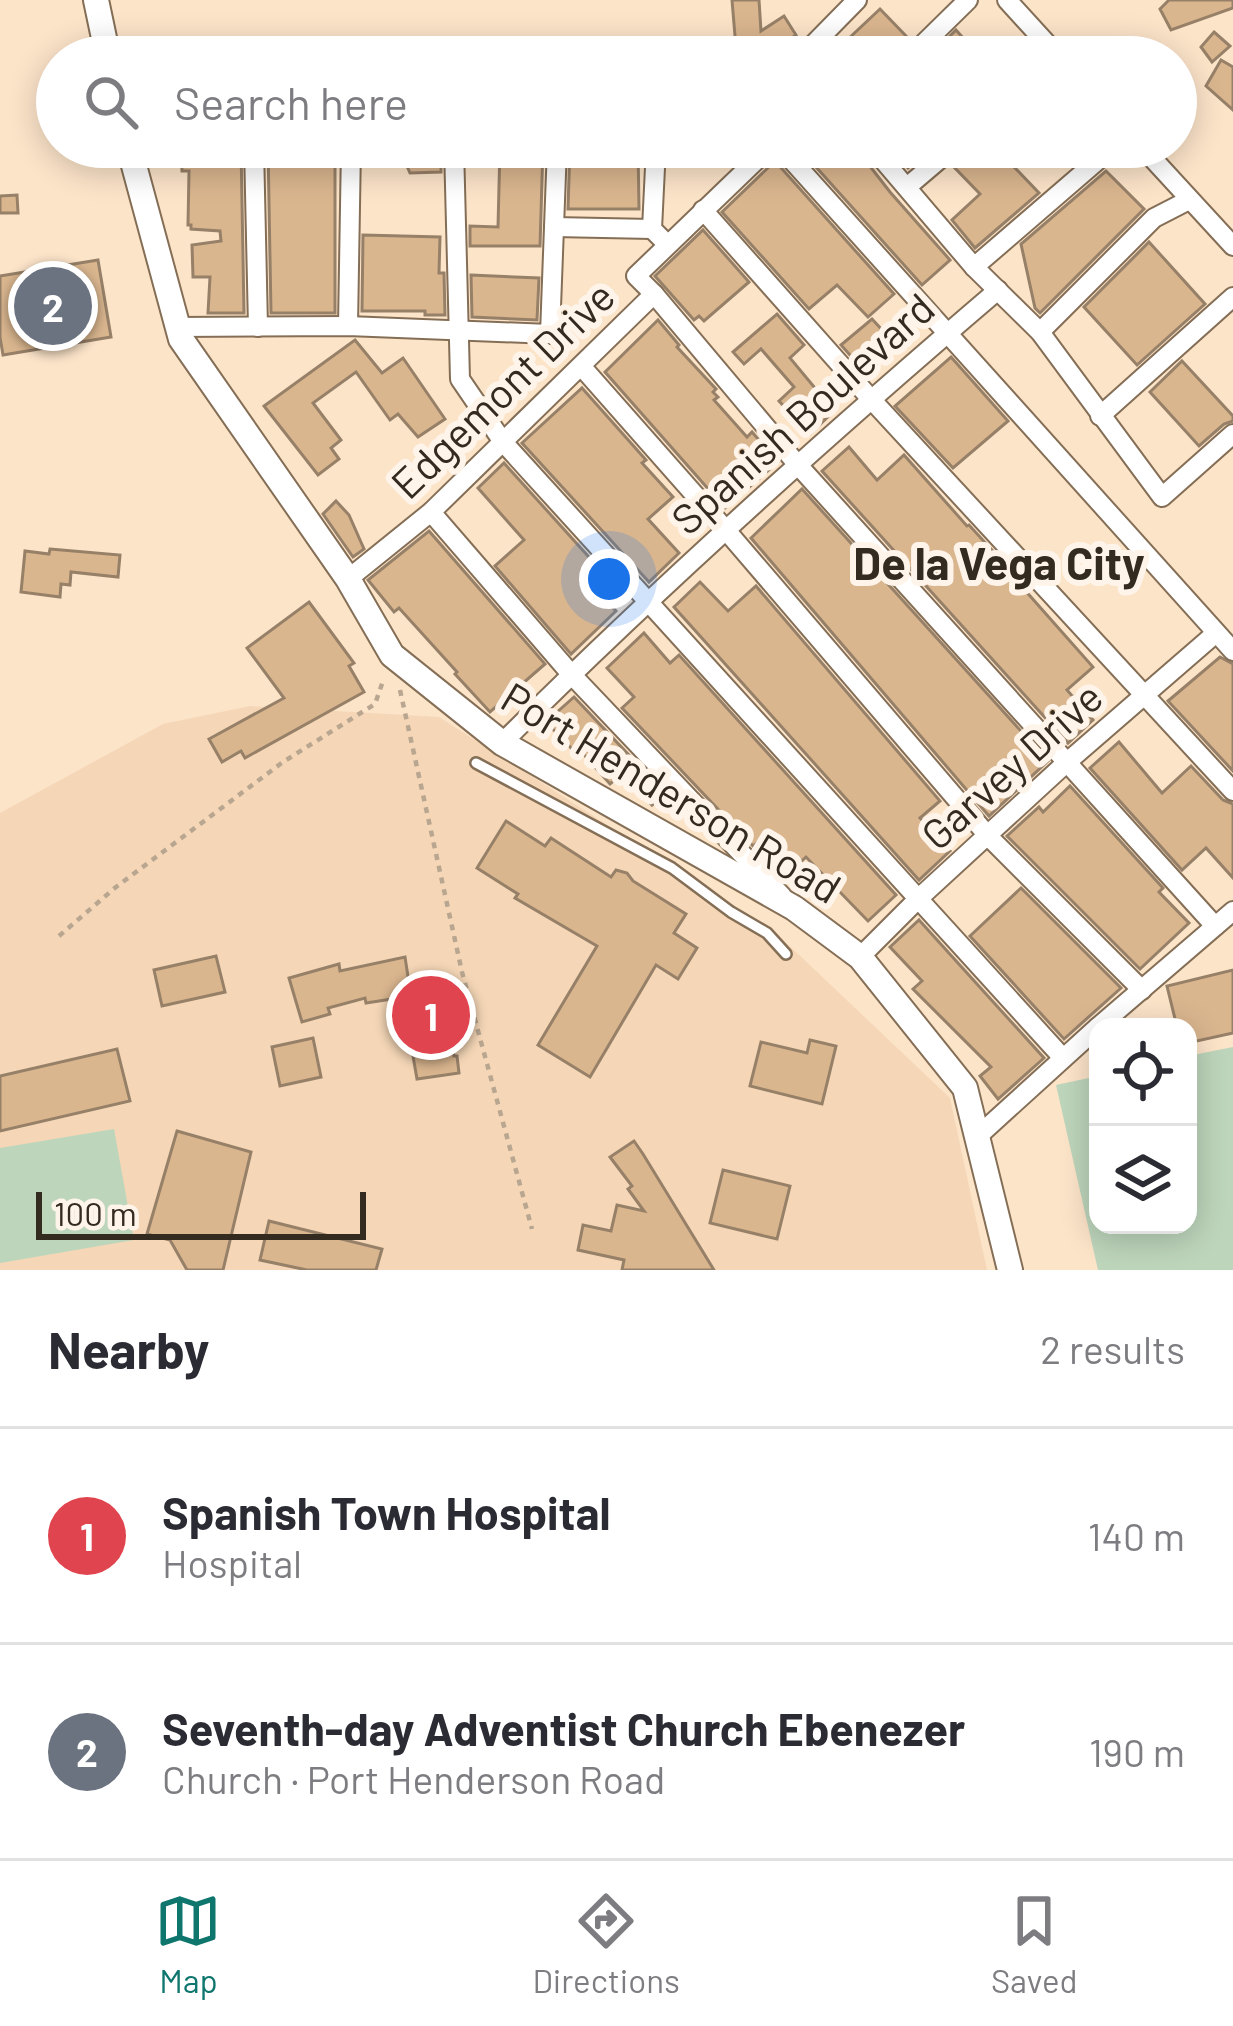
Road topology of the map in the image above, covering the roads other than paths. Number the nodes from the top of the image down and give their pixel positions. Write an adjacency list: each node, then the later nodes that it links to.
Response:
1 (96, 0): 5 (street)
2 (857, 0): 6 (street)
3 (968, 0): 7 (street)
4 (1007, 0): 8 (street)
5 (104, 36)
6 (822, 36)
7 (931, 36)
8 (1040, 36)
9 (135, 168): 34 (street, Port Henderson Road)
10 (254, 168): 32 (street)
11 (352, 168): 33 (street)
12 (455, 168): 35 (street)
13 (556, 168): 24 (street)
14 (655, 168): 25 (street)
15 (748, 168): 23 (street, Edgemont Drive)
16 (799, 168): 37 (street)
17 (890, 168): 21 (street)
18 (929, 168): 21 (street)
19 (1088, 168): 28 (street)
20 (1161, 168): 22 (street)
21 (907, 187): 28 (street)
22 (1189, 200): 27 (street); 36 (street)
23 (703, 210): 26 (street, Edgemont Drive); 39 (street)
24 (554, 226): 25 (street); 35 (street)
25 (652, 229): 26 (street)
26 (667, 244): 30 (street, Edgemont Drive)
27 (1233, 247)
28 (974, 267): 29 (street)
29 (998, 290): 36 (street); 37 (street, Spanish Boulevard)
30 (655, 294): 38 (street, Edgemont Drive); 43 (street)
31 (1233, 297): 40 (street)
32 (258, 326): 33 (street); 34 (street)
33 (348, 326): 35 (street)
34 (178, 327): 46 (street, Port Henderson Road)
35 (459, 332): 42 (street)
36 (1040, 332): 40 (street)
37 (946, 334): 39 (street, Spanish Boulevard); 48 (street)
38 (581, 367): 42 (street, Edgemont Drive); 45 (street)
39 (870, 398): 43 (street, Spanish Boulevard); 51 (street)
40 (1100, 416): 41 (street)
41 (1233, 434)
42 (503, 442): 44 (street, Edgemont Drive); 47 (street)
43 (797, 464): 45 (street, Spanish Boulevard); 54 (street)
44 (431, 512): 46 (street, Edgemont Drive); 50 (street)
45 (725, 529): 47 (street, Spanish Boulevard); 56 (street)
46 (348, 579): 52 (street, Port Henderson Road)
47 (650, 602): 50 (street, Spanish Boulevard); 57 (street)
48 (1216, 633): 49 (street); 51 (street, Garvey Drive)
49 (1233, 652)
50 (571, 674): 52 (street, Spanish Boulevard); 58 (street)
51 (1144, 695): 54 (street, Garvey Drive); 55 (street)
52 (502, 743): 58 (street, Port Henderson Road)
53 (476, 763): 61 (lane)
54 (1066, 763): 56 (street, Garvey Drive); 60 (street)
55 (1233, 791)
56 (988, 837): 57 (street, Garvey Drive); 63 (street)
57 (919, 898): 62 (street, Garvey Drive); 66 (street)
58 (794, 908): 62 (street, Port Henderson Road)
59 (1233, 911): 60 (street)
60 (1215, 926): 63 (street)
61 (786, 954)
62 (860, 957): 67 (street, Port Henderson Road)
63 (1142, 990): 64 (street)
64 (1109, 1018)
65 (1089, 1035): 66 (street)
66 (1063, 1058): 67 (street)
67 (978, 1136): 68 (street, Port Henderson Road)
68 (1010, 1270)

